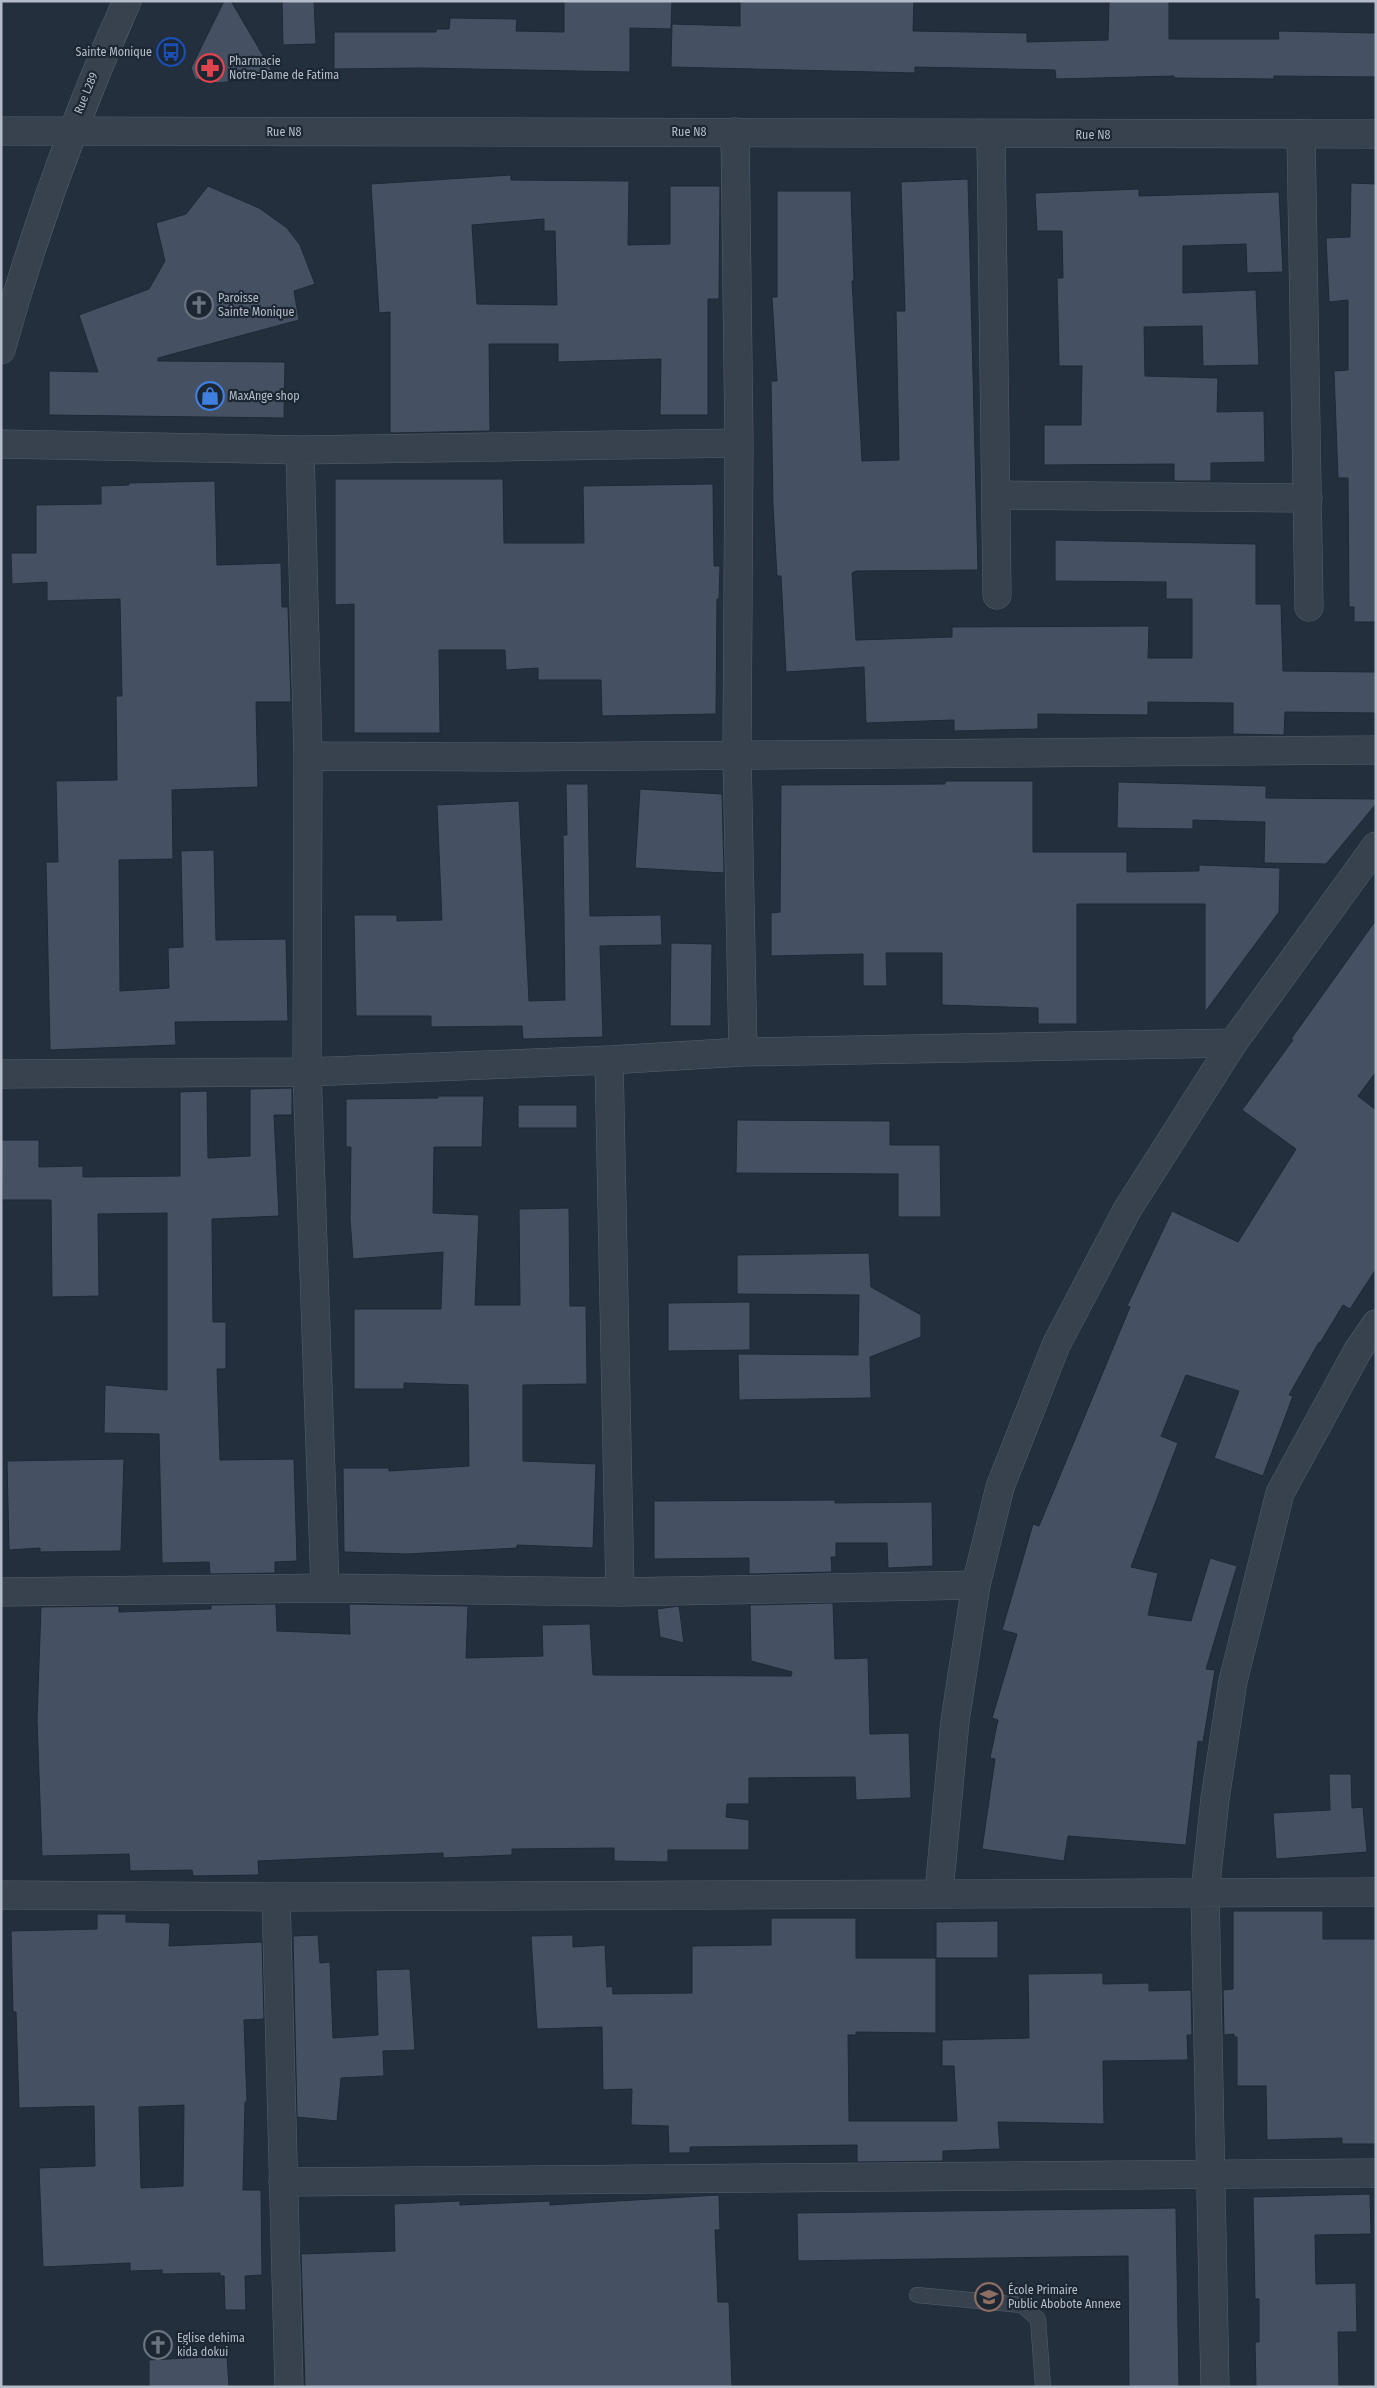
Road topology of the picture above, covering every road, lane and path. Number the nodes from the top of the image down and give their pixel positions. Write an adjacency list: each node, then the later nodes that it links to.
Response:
1 (127, 1): 3 (street, Rue L289)
2 (1, 131): 3 (street, Rue N8)
3 (71, 131): 4 (street, Rue N8); 8 (street, Rue L289)
4 (735, 132): 7 (street, Rue N8); 10 (street)
5 (1301, 134): 6 (street, Rue N8); 7 (street, Rue N8); 13 (street)
6 (1376, 134)
7 (991, 135): 12 (street)
8 (1, 350)
9 (1, 444): 11 (street)
10 (739, 444): 11 (street); 17 (street)
11 (300, 450): 18 (street)
12 (996, 496): 13 (street); 14 (street)
13 (1308, 498): 15 (street)
14 (998, 595)
15 (1309, 608)
16 (1376, 750): 17 (street)
17 (737, 755): 18 (street); 21 (street)
18 (308, 756): 23 (street)
19 (1376, 846): 20 (street)
20 (1233, 1043): 21 (street); 26 (street)
21 (743, 1052): 22 (street)
22 (609, 1060): 23 (street); 29 (street)
23 (307, 1072): 24 (street); 27 (street)
24 (1, 1074)
25 (1376, 1324): 31 (street)
26 (976, 1585): 29 (street); 30 (street)
27 (325, 1588): 28 (street); 29 (street)
28 (1, 1592)
29 (620, 1592)
30 (939, 1892): 31 (street); 34 (street)
31 (1205, 1892): 32 (street); 35 (street)
32 (1376, 1892)
33 (1, 1895): 34 (street)
34 (276, 1897): 37 (street)
35 (1212, 2173): 36 (street); 37 (street); 41 (street)
36 (1376, 2173)
37 (283, 2182): 39 (street)
38 (917, 2295): 40 (lane)
39 (289, 2387)
40 (1043, 2387)
41 (1215, 2387)

